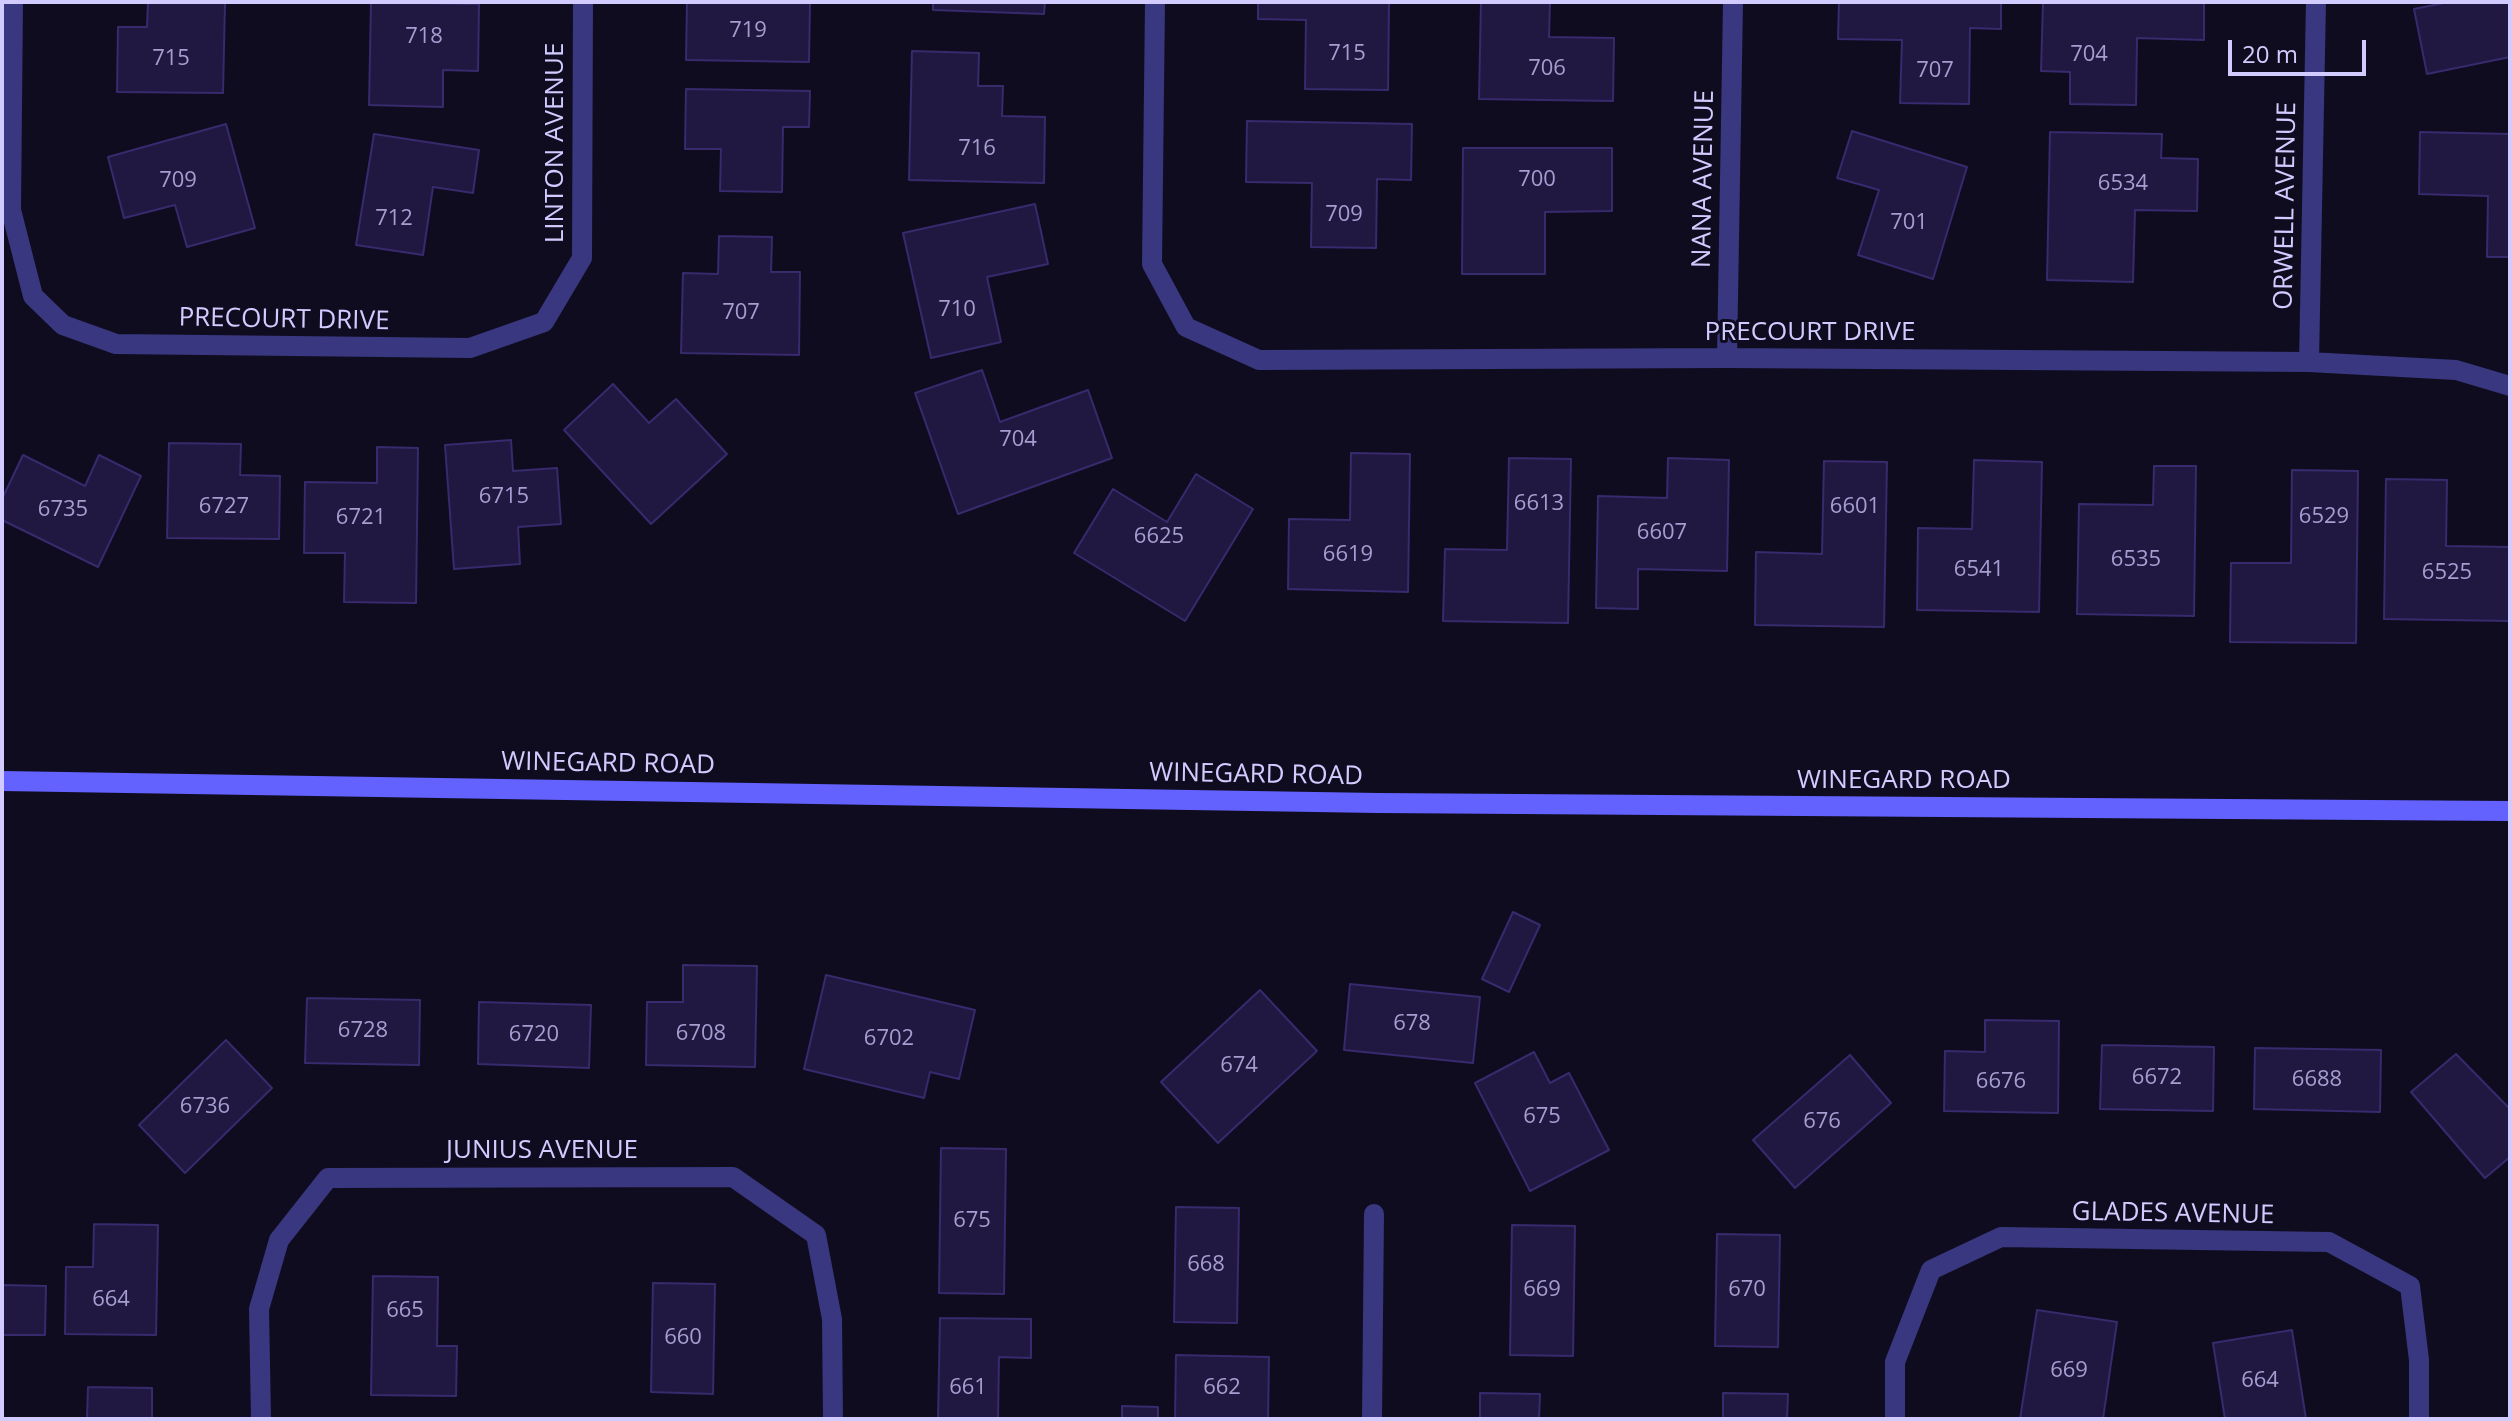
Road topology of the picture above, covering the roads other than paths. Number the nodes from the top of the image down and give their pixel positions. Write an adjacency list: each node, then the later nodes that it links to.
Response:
1 (13, 2): 6 (street, PRECOURT DRIVE)
2 (583, 2): 6 (street, LINTON AVENUE)
3 (1155, 2): 7 (street, PRECOURT DRIVE)
4 (1733, 2): 7 (street, NANA AVENUE)
5 (2316, 2): 8 (street, ORWELL AVENUE)
6 (544, 322)
7 (1727, 358): 8 (street, PRECOURT DRIVE)
8 (2309, 362): 9 (street, PRECOURT DRIVE)
9 (2510, 386)
10 (2, 781): 11 (street, WINEGARD ROAD)
11 (2510, 811)
12 (1374, 1214): 15 (street)
13 (261, 1419): 14 (street, JUNIUS AVENUE)
14 (833, 1419)
15 (1372, 1419)
16 (1895, 1419): 17 (street, GLADES AVENUE)
17 (2419, 1419)

